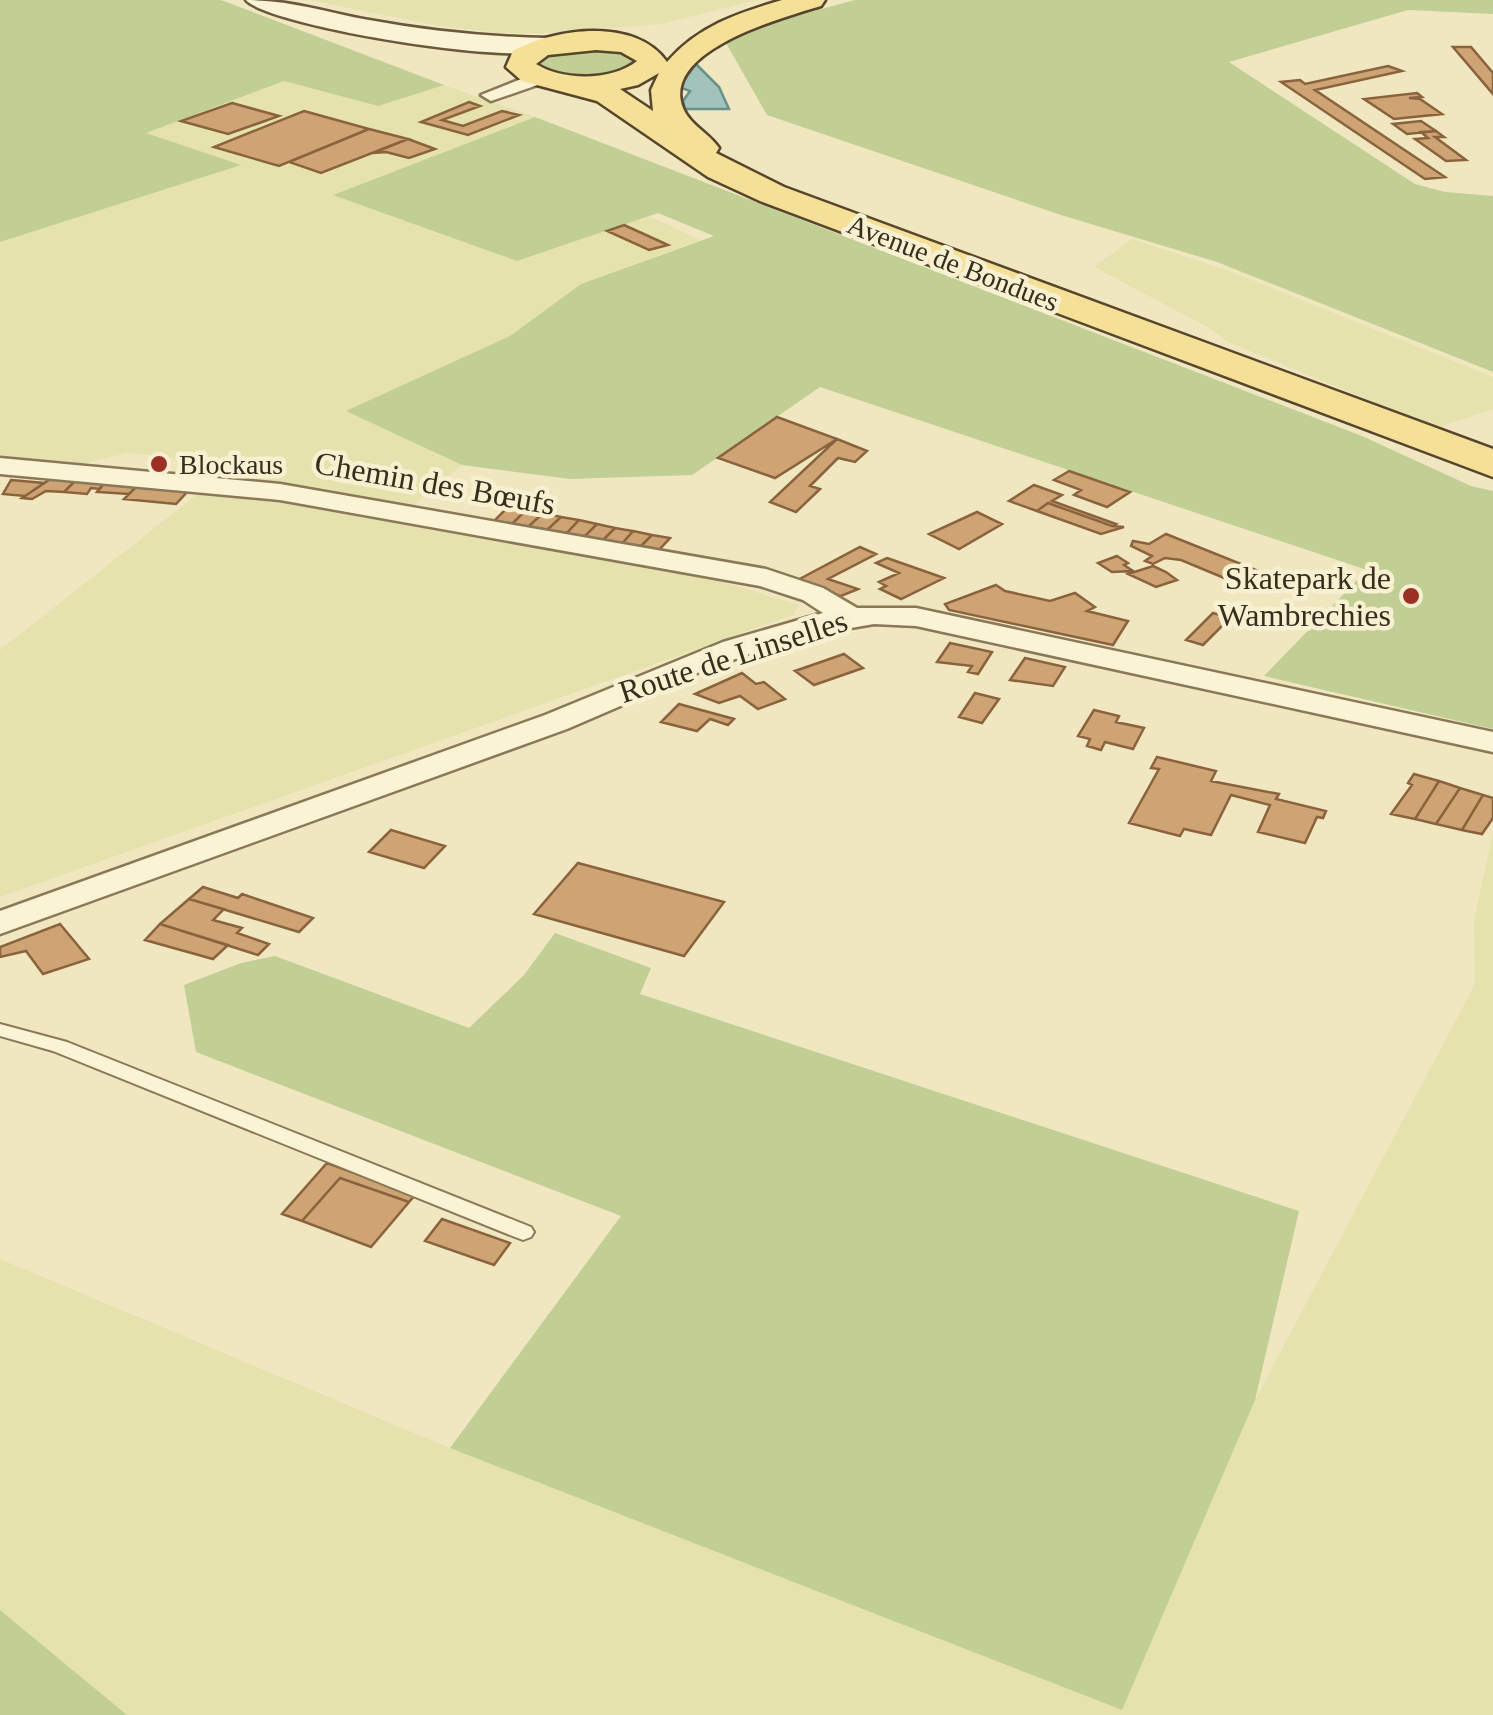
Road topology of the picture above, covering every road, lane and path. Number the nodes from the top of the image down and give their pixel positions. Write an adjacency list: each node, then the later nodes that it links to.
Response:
1 (258, 0): 5 (main road)
2 (798, 0): 4 (main road)
3 (811, 0): 13 (main road)
4 (714, 22): 6 (main road); 8 (main road)
5 (405, 32): 7 (main road); 9 (main road)
6 (606, 42): 7 (main road); 8 (main road)
7 (548, 46): 9 (main road)
8 (644, 64): 10 (main road); 12 (main road, Avenue de Bondues)
9 (529, 71): 10 (main road); 11 (street)
10 (572, 83): 12 (main road, Avenue de Bondues)
11 (491, 95)
12 (672, 138): 13 (main road, Avenue de Bondues)
13 (758, 188): 14 (main road, Avenue de Bondues)
14 (1241, 371): 15 (main road, Avenue de Bondues); 17 (main road, Avenue de Bondues)
15 (1493, 464)
16 (0, 466): 18 (street, Chemin des Bœufs)
17 (1493, 474)
18 (848, 615): 19 (street, Route de Linselles); 20 (street, Route de Linselles)
19 (1493, 742)
20 (0, 923)
21 (0, 1030): 22 (lane)
22 (523, 1232)

